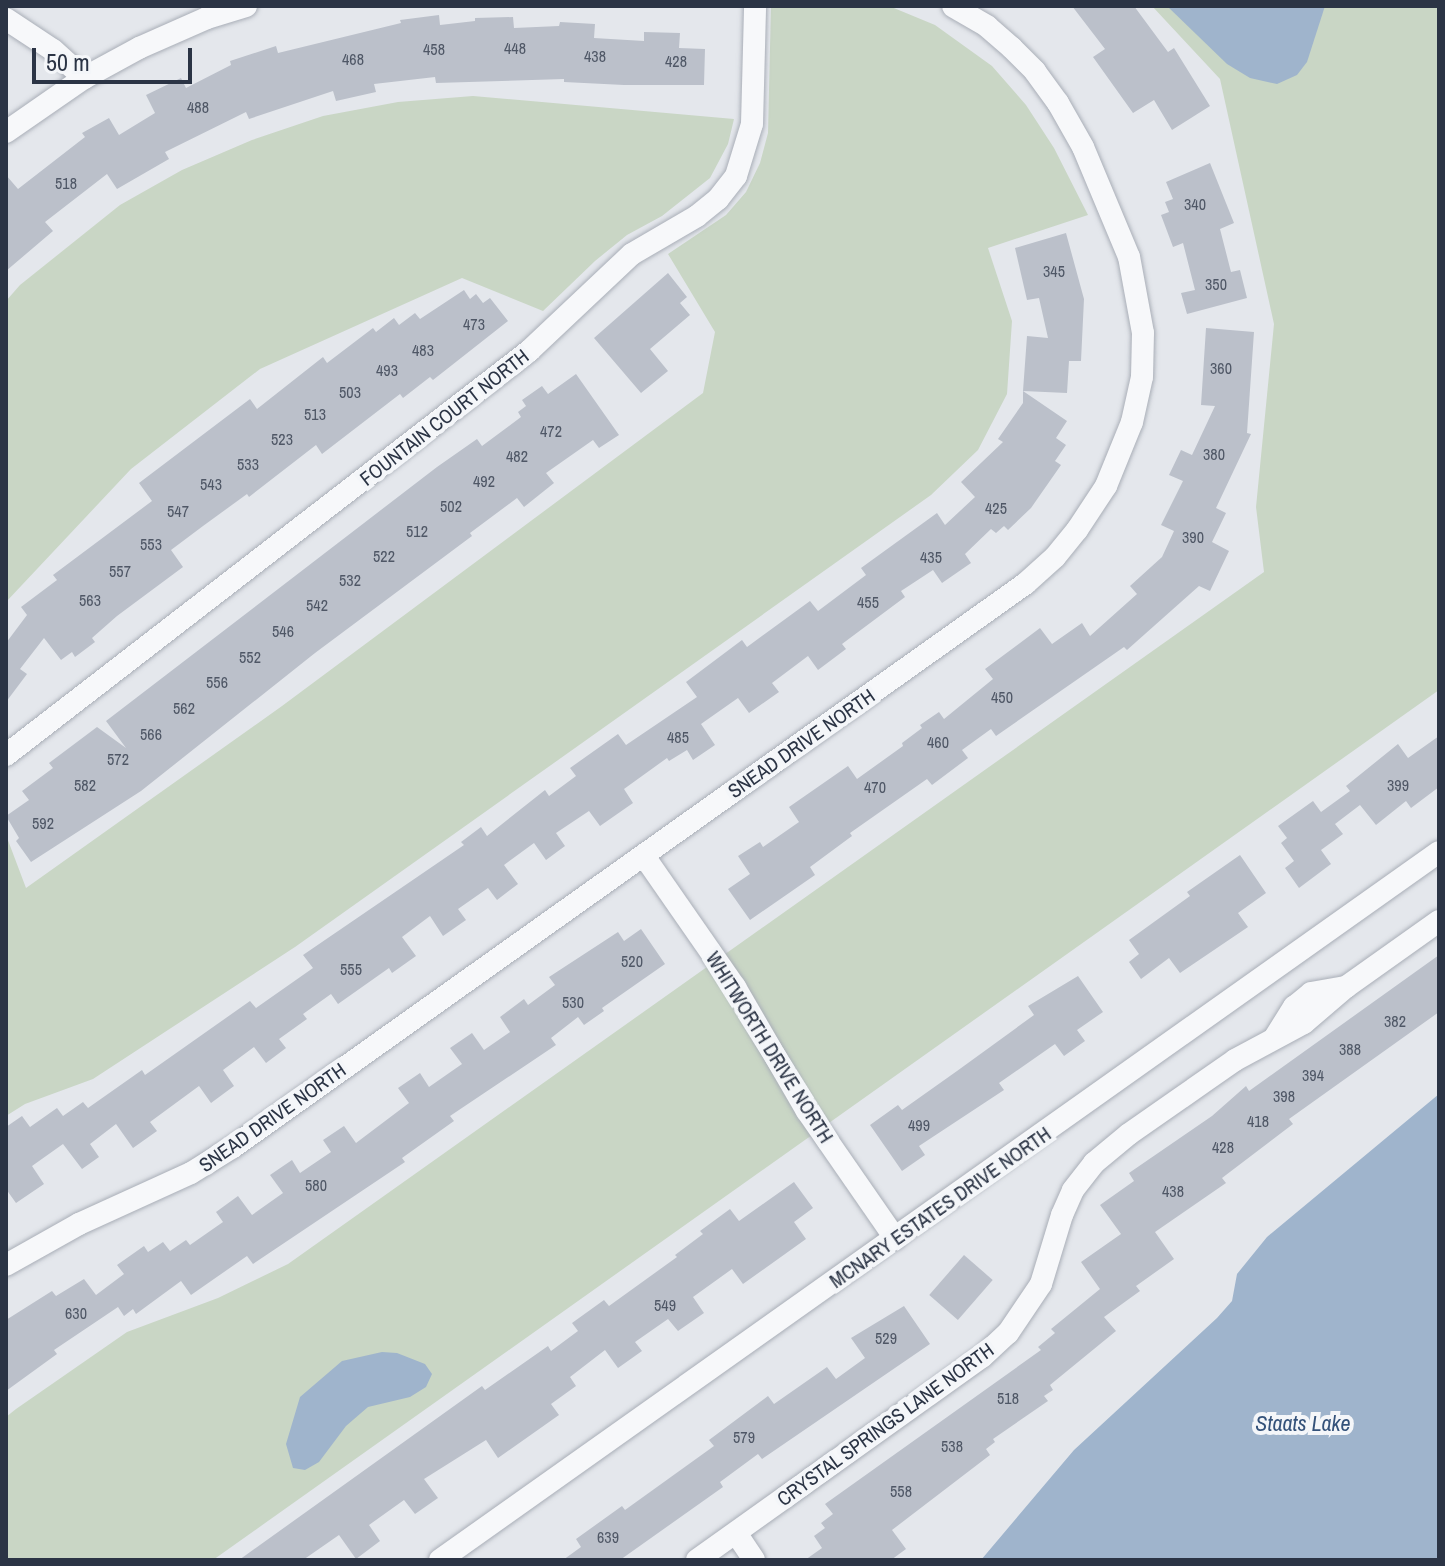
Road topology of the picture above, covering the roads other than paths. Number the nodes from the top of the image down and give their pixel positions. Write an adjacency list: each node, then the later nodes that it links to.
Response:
1 (246, 6): 5 (street)
2 (755, 6): 7 (street, FOUNTAIN COURT NORTH)
3 (953, 6): 9 (street, SNEAD DRIVE NORTH)
4 (6, 19): 5 (street)
5 (84, 78): 6 (street)
6 (6, 132)
7 (6, 755)
8 (1439, 852): 11 (street, MCNARY ESTATES DRIVE NORTH)
9 (644, 856): 11 (street, WHITWORTH DRIVE NORTH); 12 (street, SNEAD DRIVE NORTH)
10 (1439, 921): 13 (street, CRYSTAL SPRINGS LANE NORTH)
11 (895, 1238): 14 (street, MCNARY ESTATES DRIVE NORTH)
12 (6, 1265)
13 (736, 1533): 15 (street, CRYSTAL SPRINGS LANE NORTH); 16 (street)
14 (440, 1560)
15 (697, 1560)
16 (754, 1560)

